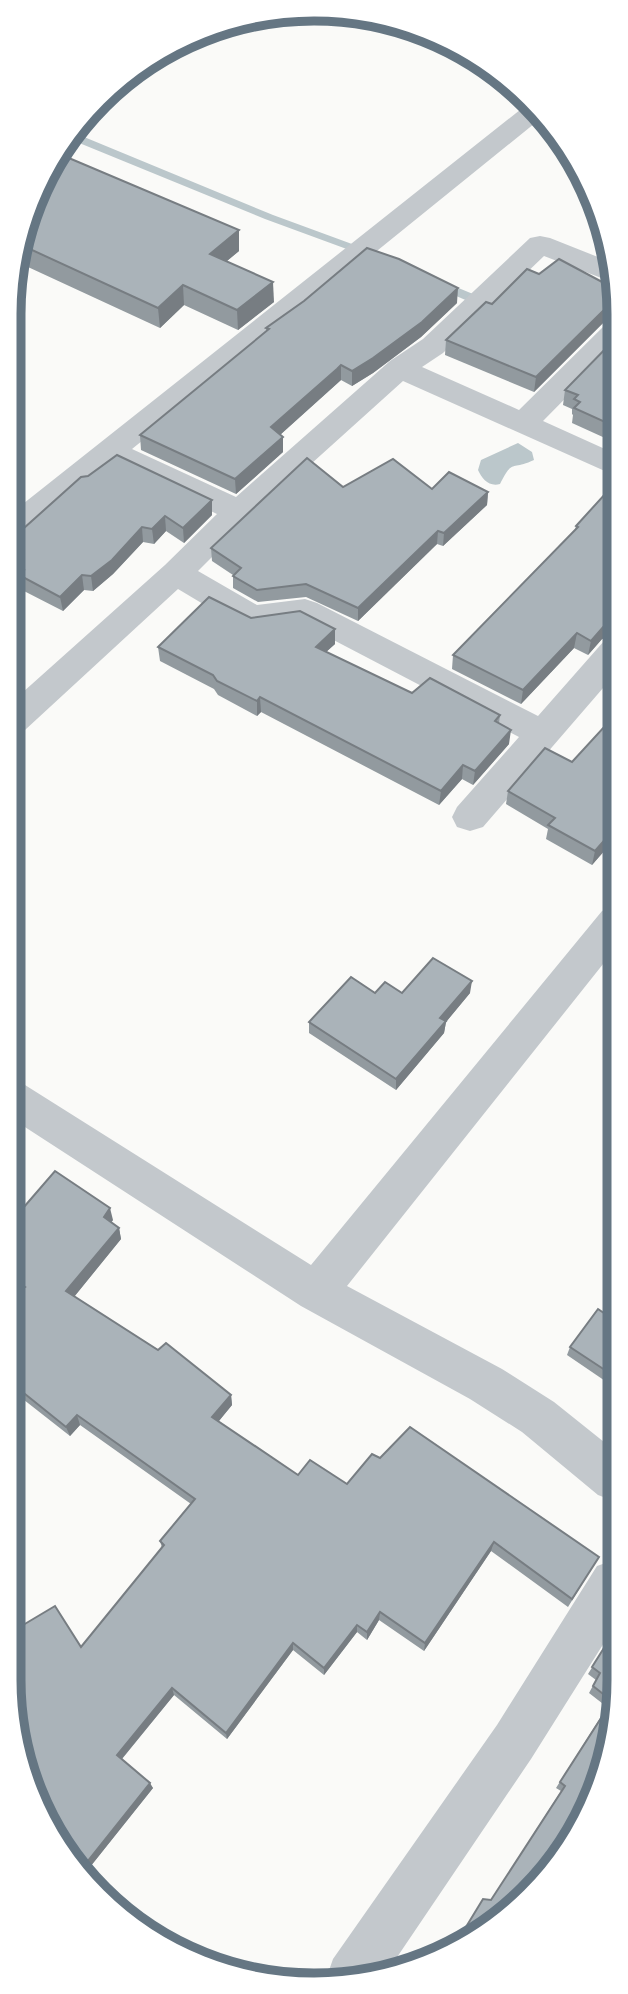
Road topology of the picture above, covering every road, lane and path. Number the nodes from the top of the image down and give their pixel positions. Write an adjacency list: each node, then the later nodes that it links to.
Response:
1 (528, 115): 6 (street)
2 (603, 269): 4 (street)
3 (607, 340): 5 (street)
4 (400, 368): 5 (street); 8 (street)
5 (523, 424): 7 (street)
6 (110, 452): 8 (street); 9 (street)
7 (607, 462)
8 (239, 511): 10 (street)
9 (21, 521)
10 (176, 573): 12 (street); 13 (street)
11 (607, 660): 13 (street)
12 (21, 714)
13 (541, 733): 14 (street)
14 (470, 817)
15 (607, 932): 17 (street)
16 (21, 1103): 17 (street)
17 (316, 1292): 18 (street)
18 (607, 1473)
19 (607, 1594): 20 (street)
20 (358, 1969)

